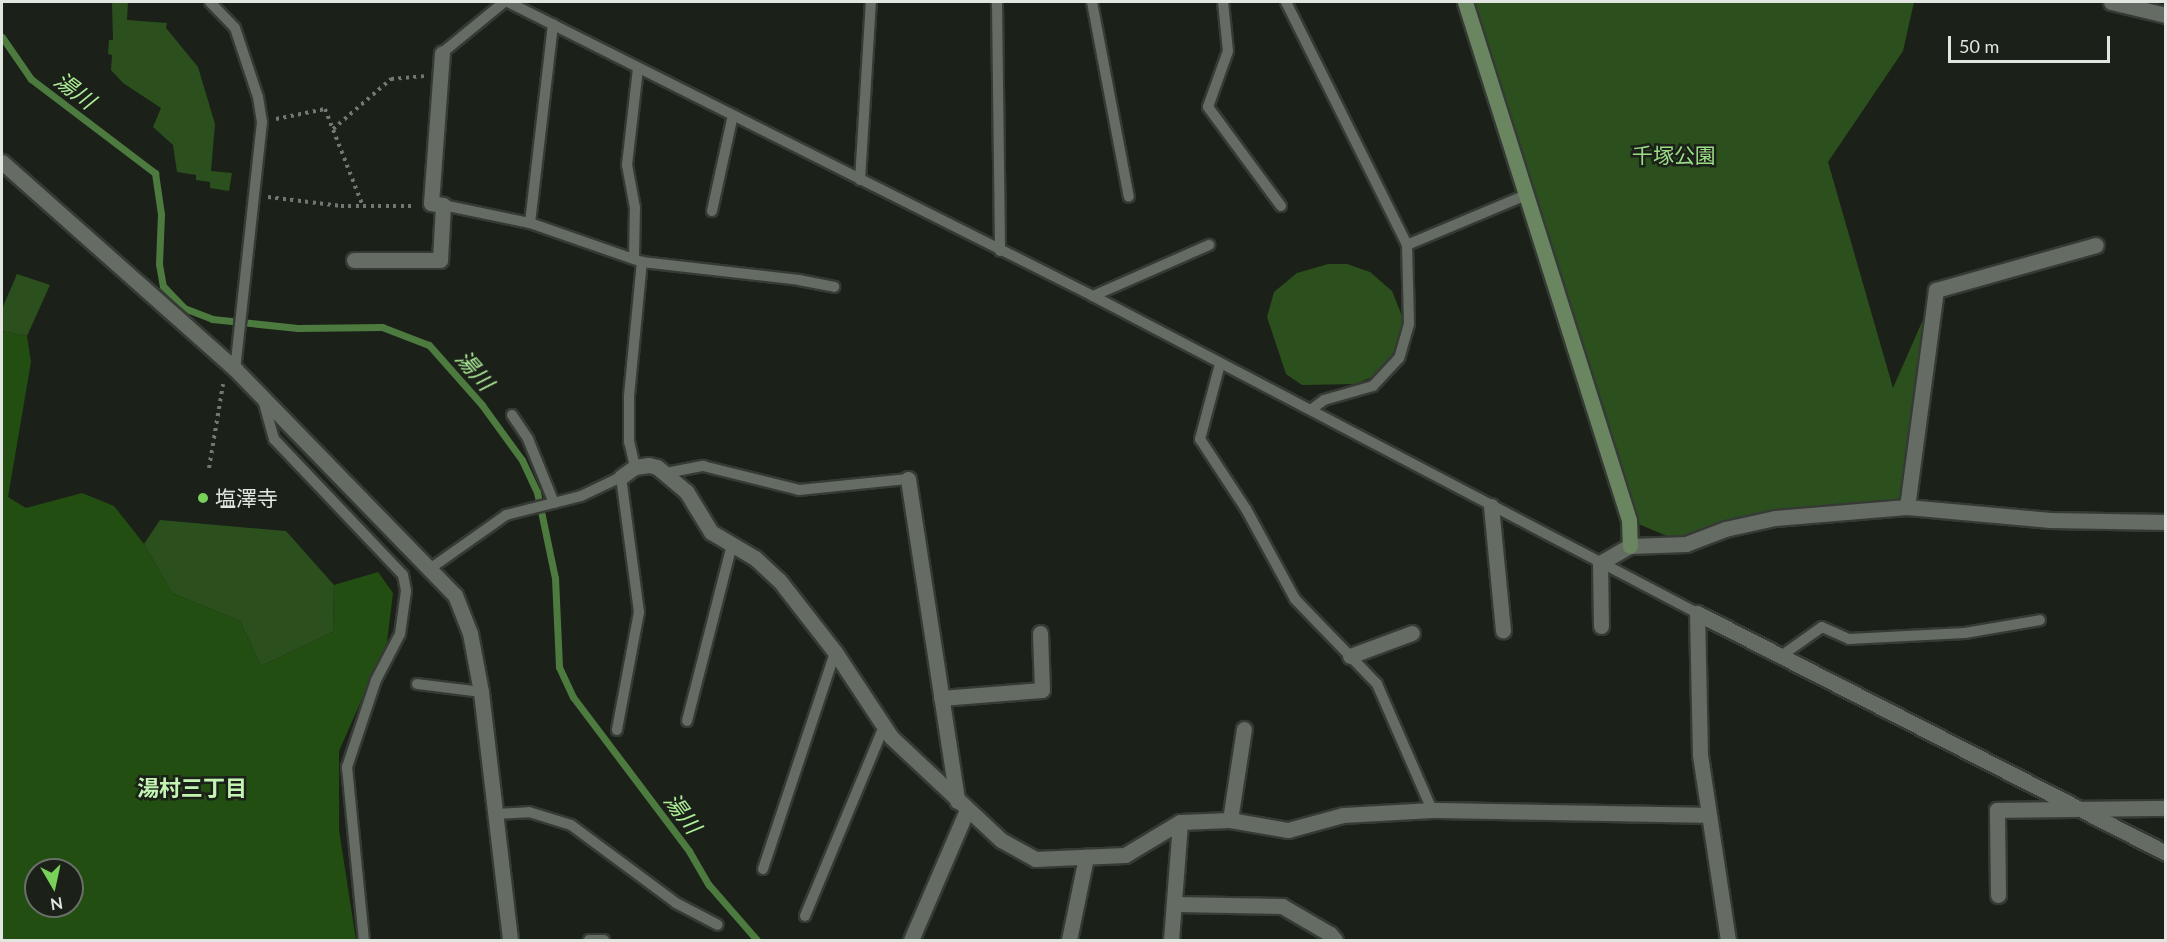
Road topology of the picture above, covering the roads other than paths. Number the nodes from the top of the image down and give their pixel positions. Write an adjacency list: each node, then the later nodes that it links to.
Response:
1 (210, 2): 32 (lane)
2 (506, 2): 11 (lane); 12 (lane)
3 (871, 2): 16 (lane)
4 (997, 2): 26 (lane)
5 (1092, 2): 18 (lane)
6 (1222, 2): 20 (lane)
7 (1286, 2): 24 (lane)
8 (1465, 2): 17 (street)
9 (2111, 2): 10 (street)
10 (2166, 15)
11 (553, 24): 13 (lane); 22 (lane)
12 (442, 53): 19 (street)
13 (638, 68): 14 (lane); 28 (lane)
14 (733, 115): 16 (lane); 21 (lane)
15 (2, 162): 32 (street)
16 (860, 180): 26 (lane)
17 (1526, 195): 24 (lane); 45 (street)
18 (1129, 197)
19 (437, 204): 22 (lane); 27 (street)
20 (1281, 206)
21 (712, 211)
22 (530, 223): 28 (lane)
23 (1209, 245): 30 (lane)
24 (1407, 245): 34 (lane)
25 (2096, 245): 42 (street)
26 (1000, 251): 30 (lane)
27 (354, 260)
28 (638, 260): 29 (lane); 36 (lane)
29 (834, 287)
30 (1093, 296): 31 (lane)
31 (1220, 364): 34 (lane); 55 (lane)
32 (235, 369): 33 (street)
33 (263, 400): 47 (street); 79 (lane)
34 (1312, 409): 41 (lane)
35 (512, 415): 40 (lane)
36 (635, 467): 37 (street); 38 (street)
37 (666, 473): 39 (lane); 44 (street)
38 (621, 477): 40 (lane); 63 (lane)
39 (908, 479): 59 (street)
40 (552, 503): 47 (lane)
41 (1491, 506): 46 (lane); 51 (street)
42 (1906, 507): 43 (street); 45 (street)
43 (2166, 522)
44 (732, 544): 54 (street); 60 (lane)
45 (1630, 546): 46 (street)
46 (1600, 563): 48 (lane); 50 (street)
47 (431, 568): 58 (street)
48 (1697, 613): 56 (street); 69 (street)
49 (2040, 620): 56 (lane)
50 (1601, 626)
51 (1503, 630)
52 (1040, 633): 59 (street)
53 (1412, 633): 55 (street)
54 (835, 652): 61 (street); 74 (lane)
55 (1350, 656): 67 (lane)
56 (1781, 656): 65 (street)
57 (417, 684): 58 (lane)
58 (481, 692): 68 (street)
59 (941, 699): 64 (street)
60 (687, 721)
61 (884, 726): 64 (street); 77 (lane)
62 (1244, 729): 70 (street)
63 (617, 730)
64 (962, 805): 73 (street); 81 (street)
65 (2078, 808): 66 (street); 72 (street); 75 (street)
66 (2166, 808)
67 (1432, 810): 69 (street); 70 (street)
68 (496, 814): 78 (lane); 80 (street)
69 (1708, 815): 85 (street)
70 (1230, 820): 71 (street)
71 (1180, 822): 73 (street); 76 (street)
72 (2166, 853)
73 (1086, 857): 82 (street)
74 (763, 869)
75 (1998, 895)
76 (1176, 904): 83 (street); 84 (street)
77 (805, 916)
78 (718, 925)
79 (364, 940)
80 (510, 940)
81 (911, 940)
82 (1069, 940)
83 (1171, 940)
84 (1335, 940)
85 (1728, 940)

